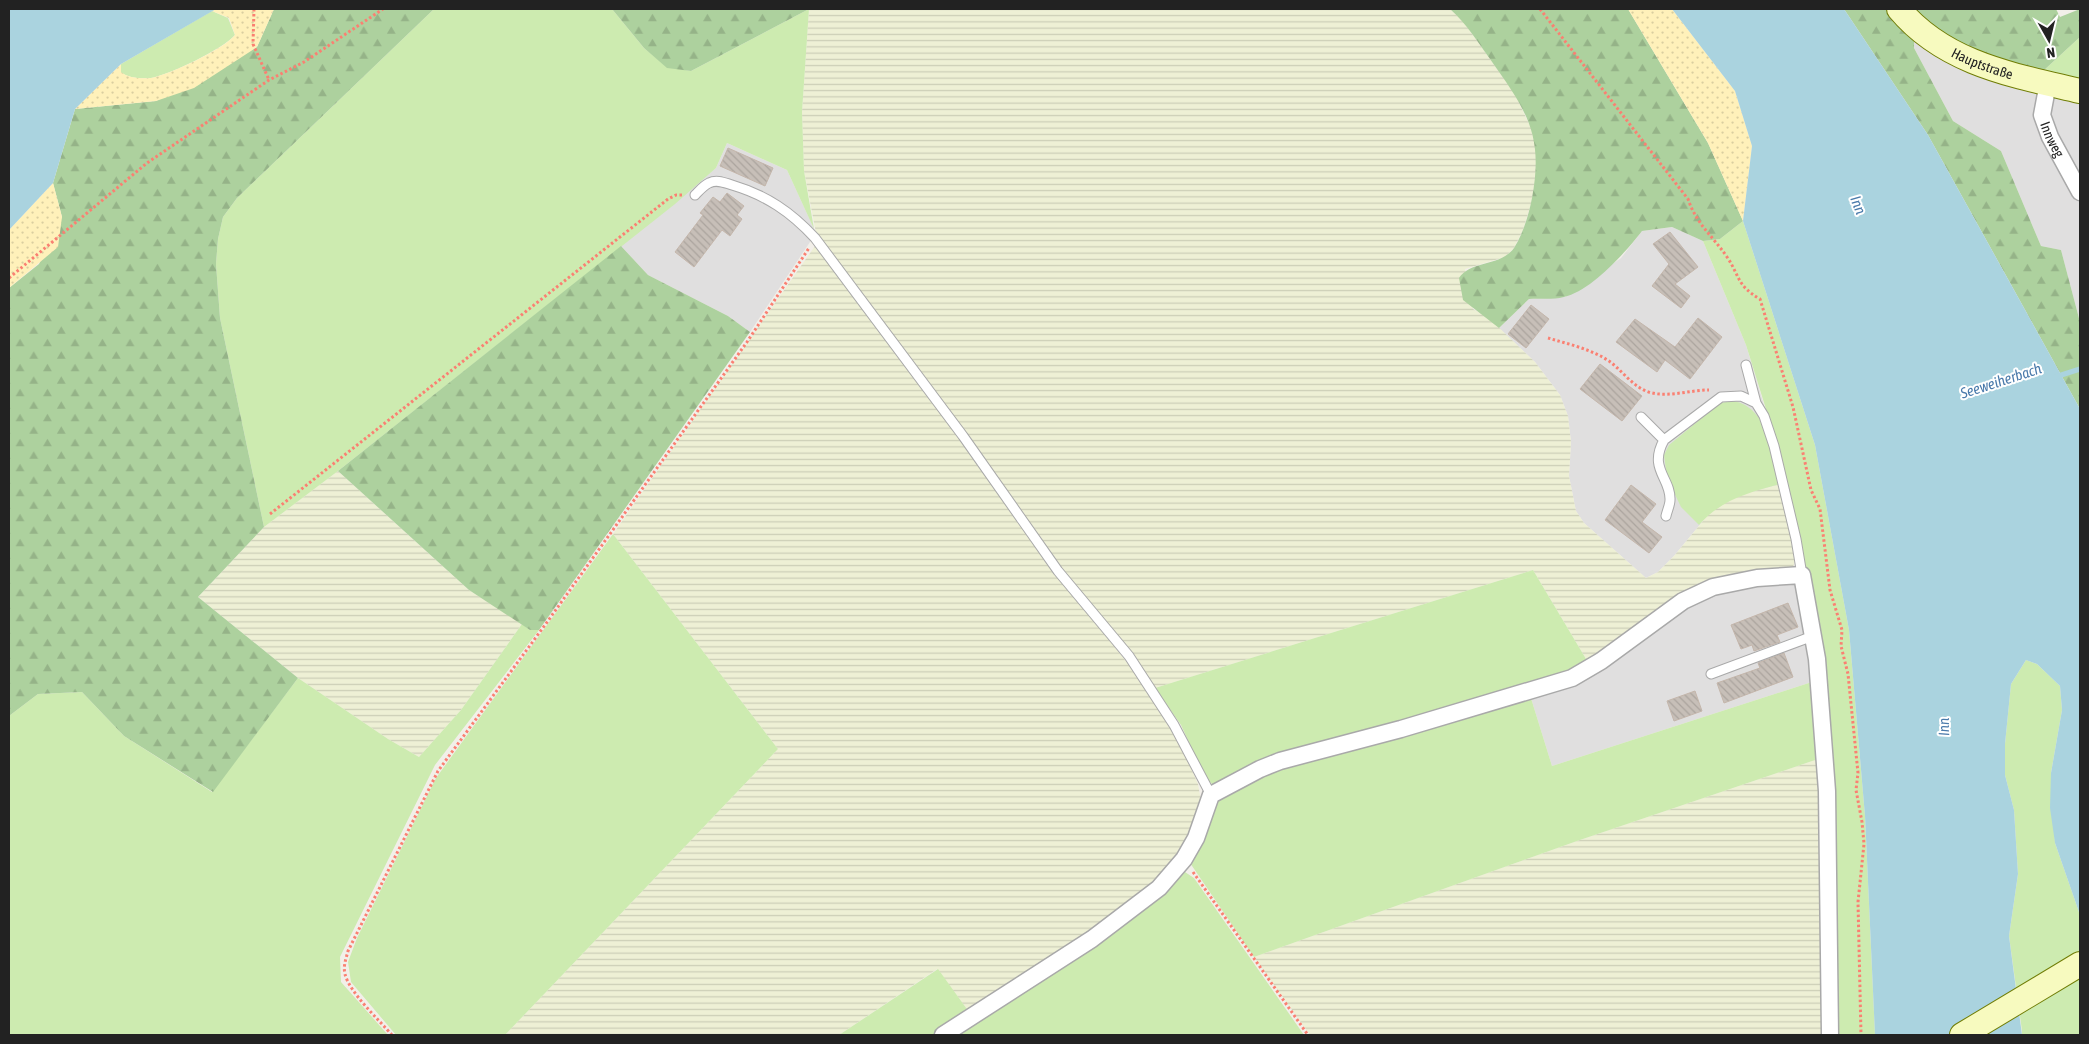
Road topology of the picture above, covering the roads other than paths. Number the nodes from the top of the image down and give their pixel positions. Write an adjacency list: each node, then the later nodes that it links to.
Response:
1 (1899, 9): 2 (street, Hauptstraße)
2 (2048, 83): 3 (street, Hauptstraße); 4 (street, Innweg)
3 (2080, 91)
4 (2080, 192)
5 (695, 195): 14 (lane)
6 (1746, 365): 7 (lane)
7 (1756, 403): 9 (lane); 11 (lane)
8 (1641, 416): 9 (lane)
9 (1664, 440): 10 (lane)
10 (1666, 516)
11 (1802, 575): 12 (street); 14 (street)
12 (1813, 636): 13 (lane); 17 (street)
13 (1711, 674)
14 (1211, 795): 16 (street)
15 (2080, 964): 18 (street)
16 (943, 1035)
17 (1830, 1035)
18 (1962, 1035)

